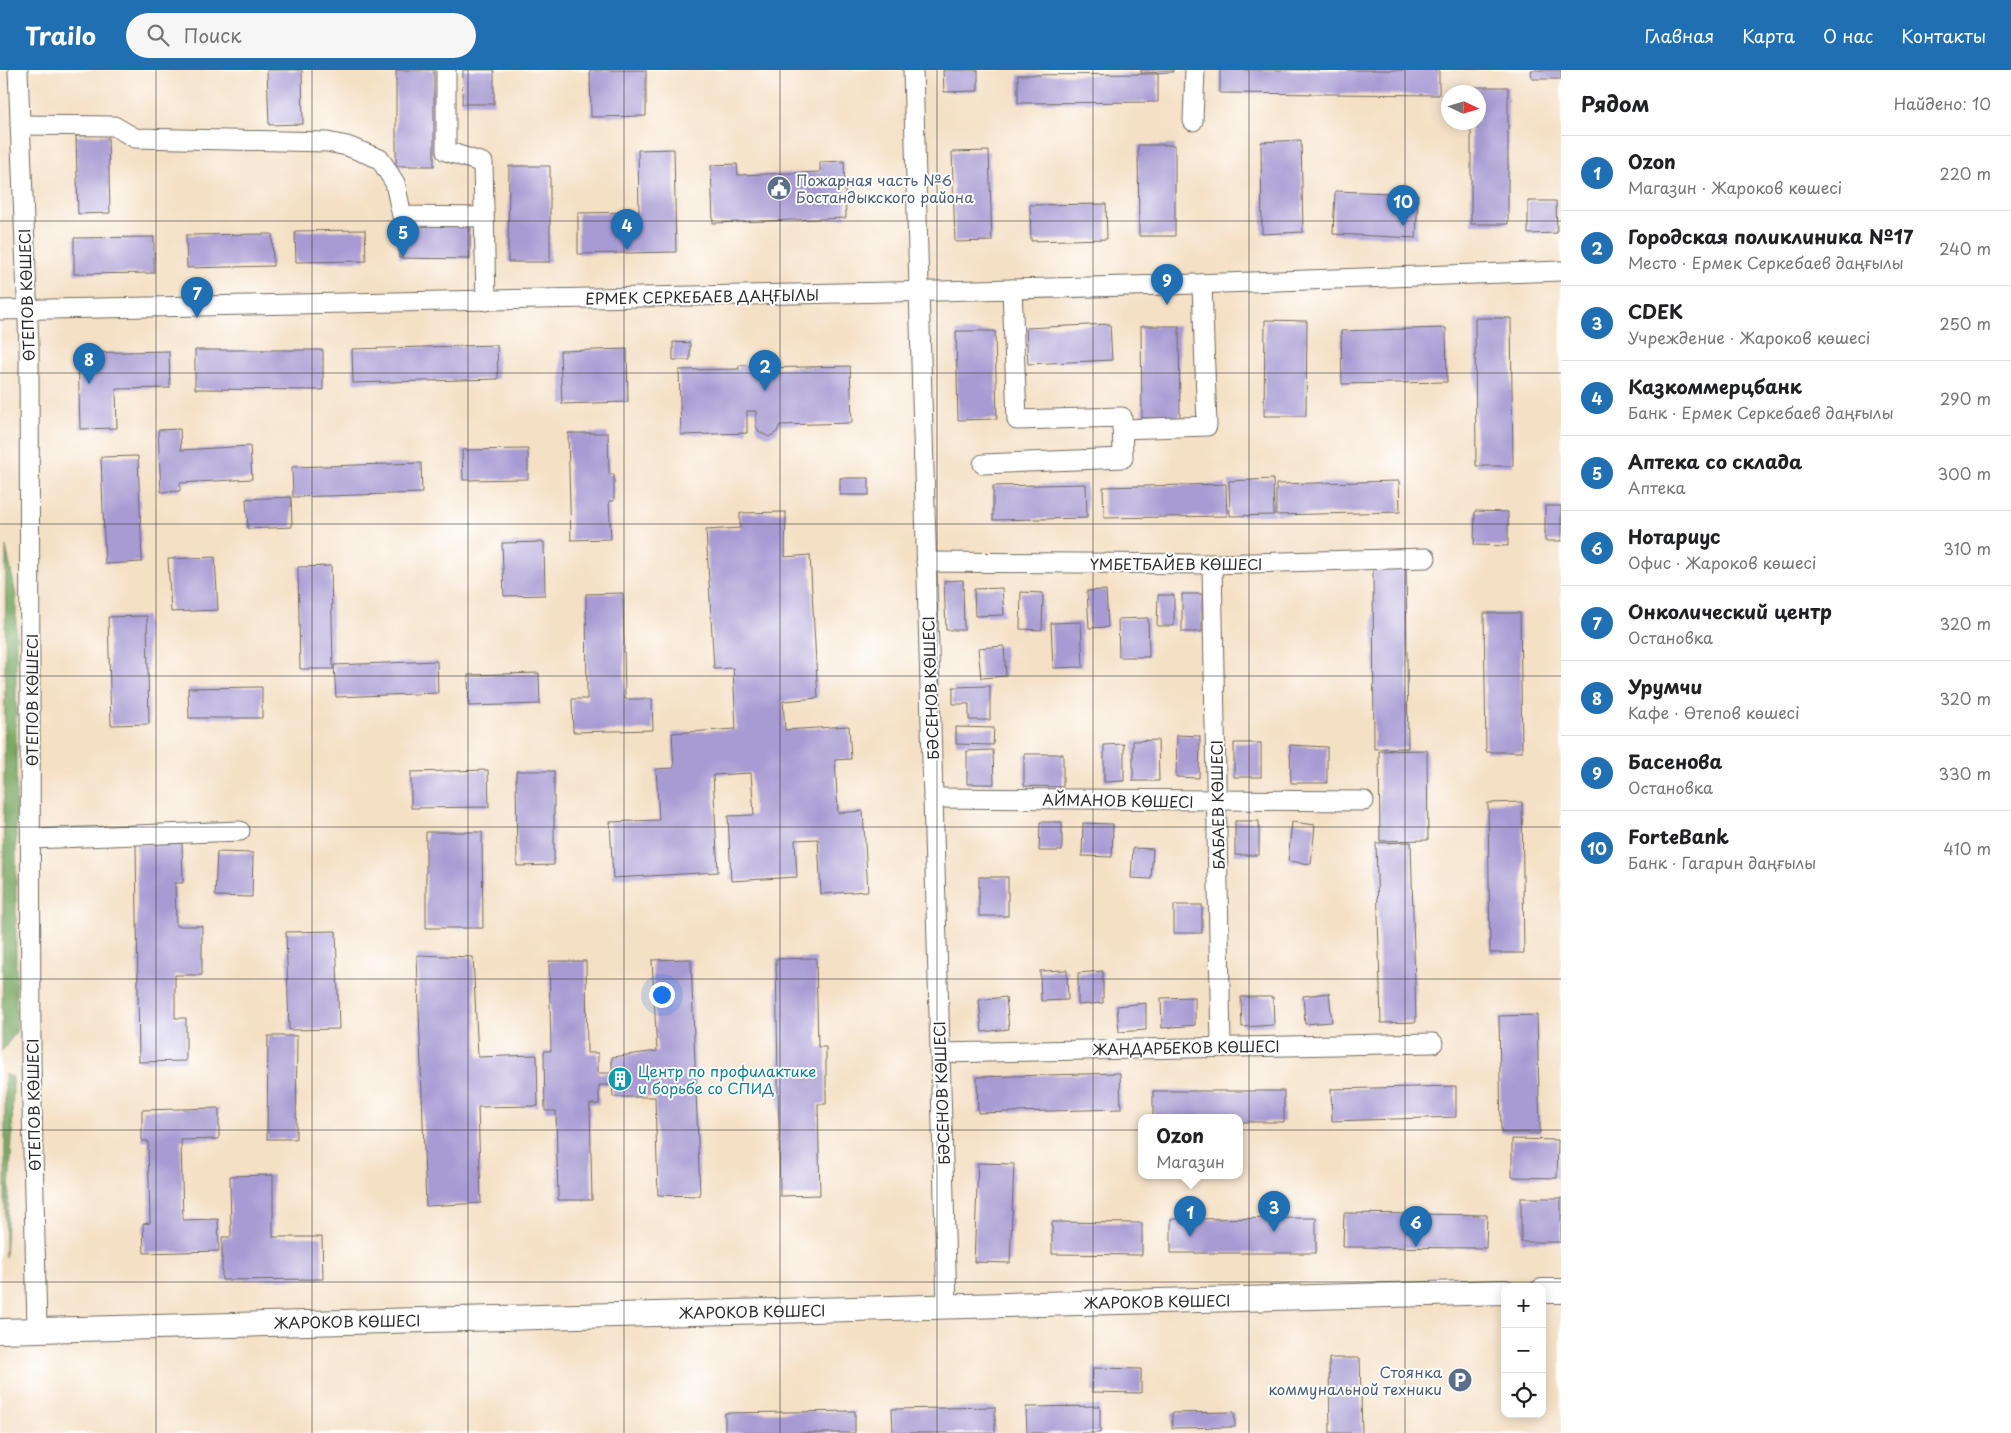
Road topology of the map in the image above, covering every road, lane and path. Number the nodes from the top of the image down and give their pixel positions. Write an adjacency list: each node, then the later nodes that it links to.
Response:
1 (18, 70): 6 (street, ӨТЕПОВ КӨШЕСІ)
2 (446, 70): 7 (street)
3 (913, 70): 11 (street, БӘСЕНОВ КӨШЕСІ)
4 (1195, 70): 5 (street)
5 (1193, 121)
6 (20, 124): 7 (street); 14 (street, ӨТЕПОВ КӨШЕСІ)
7 (484, 217): 12 (street)
8 (1561, 270): 9 (street, ЕРМЕК СЕРКЕБАЕВ ДАҢҒЫЛЫ)
9 (1202, 284): 10 (street, ЕРМЕК СЕРКЕБАЕВ ДАҢҒЫЛЫ); 15 (street)
10 (1012, 289): 11 (street, ЕРМЕК СЕРКЕБАЕВ ДАҢҒЫЛЫ); 15 (street)
11 (918, 291): 12 (street, ЕРМЕК СЕРКЕБАЕВ ДАҢҒЫЛЫ); 18 (street, БӘСЕНОВ КӨШЕСІ)
12 (486, 301): 14 (street, ЕРМЕК СЕРКЕБАЕВ ДАҢҒЫЛЫ)
13 (0, 310): 14 (street, ЕРМЕК СЕРКЕБАЕВ ДАҢҒЫЛЫ)
14 (27, 310): 24 (street, ӨТЕПОВ КӨШЕСІ)
15 (1122, 429): 16 (street)
16 (983, 464)
17 (1426, 558): 19 (street, ҮМБЕТБАЙЕВ КӨШЕСІ)
18 (926, 562): 19 (street, ҮМБЕТБАЙЕВ КӨШЕСІ); 20 (street, БӘСЕНОВ КӨШЕСІ)
19 (1212, 564): 21 (street, БАБАЕВ КӨШЕСІ)
20 (933, 798): 21 (street, АЙМАНОВ КӨШЕСІ); 27 (street, БӘСЕНОВ КӨШЕСІ)
21 (1217, 801): 22 (street, АЙМАНОВ КӨШЕСІ); 26 (street, БАБАЕВ КӨШЕСІ)
22 (1364, 801)
23 (240, 831): 24 (street)
24 (32, 839): 32 (street, ӨТЕПОВ КӨШЕСІ)
25 (1433, 1043): 26 (street, ЖАНДАРБЕКОВ КӨШЕСІ)
26 (1221, 1046): 27 (street, ЖАНДАРБЕКОВ КӨШЕСІ)
27 (940, 1053): 31 (street, БӘСЕНОВ КӨШЕСІ)
28 (1546, 1291): 29 (main road)
29 (1561, 1291)
30 (1501, 1292): 31 (main road, ЖАРОКОВ КӨШЕСІ)
31 (947, 1306): 32 (main road, ЖАРОКОВ КӨШЕСІ)
32 (38, 1330): 33 (main road, ЖАРОКОВ КӨШЕСІ)
33 (0, 1331)

